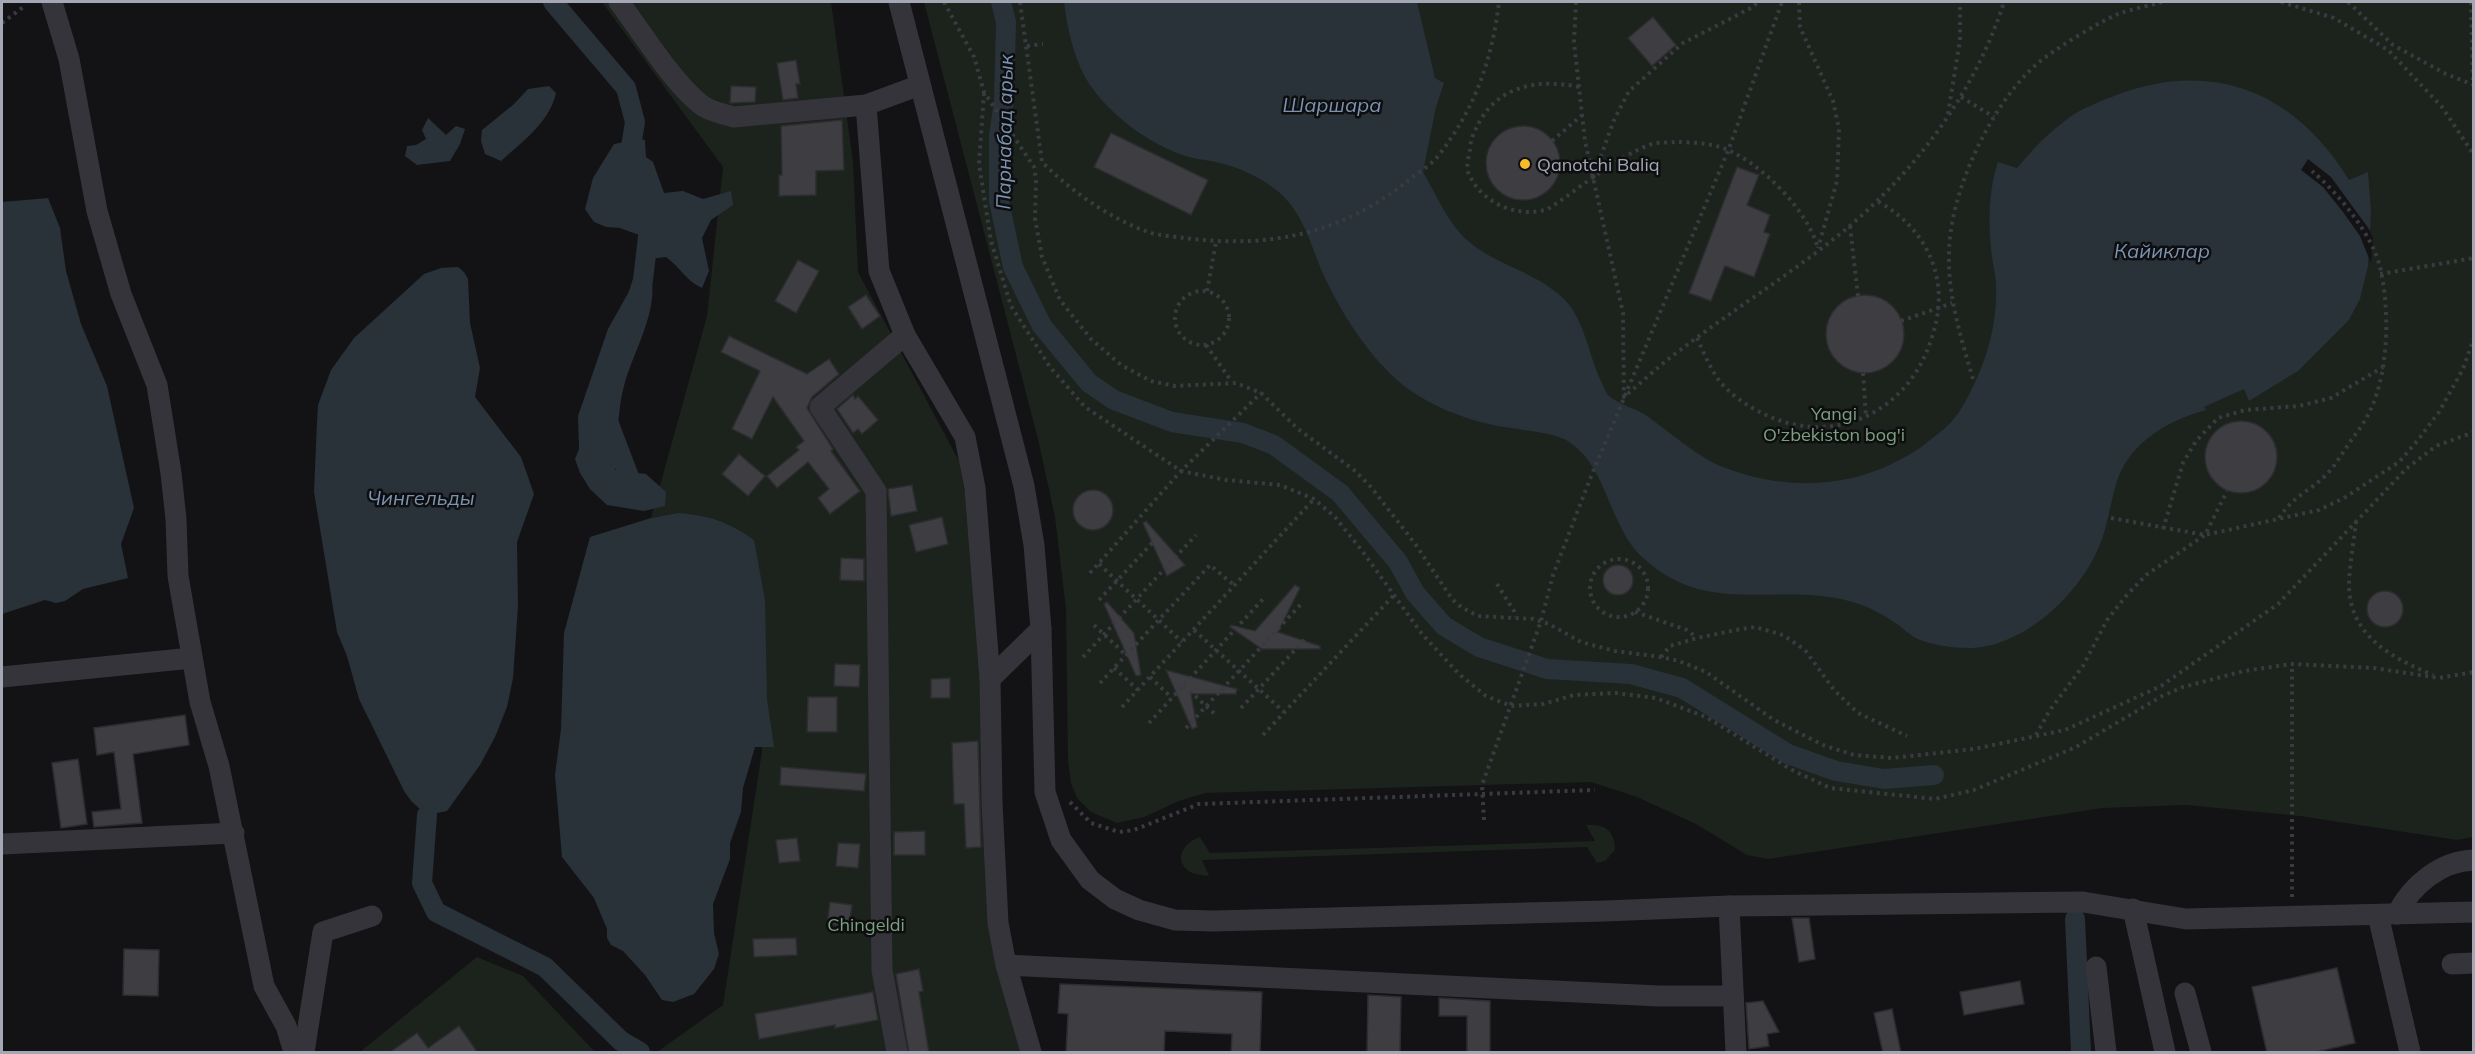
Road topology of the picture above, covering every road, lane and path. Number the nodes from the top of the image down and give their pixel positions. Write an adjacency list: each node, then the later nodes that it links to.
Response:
1 (52, 2): 99 (street)
2 (619, 2): 28 (street)
3 (899, 2): 23 (street)
4 (944, 2): 26 (path)
5 (1020, 2): 21 (path)
6 (1499, 2): 41 (path)
7 (1576, 2): 25 (path)
8 (1758, 2): 38 (path)
9 (1782, 2): 33 (path)
10 (1798, 2): 42 (path)
11 (1960, 2): 31 (path)
12 (2004, 2): 27 (path)
13 (2162, 2): 30 (path)
14 (2281, 2): 22 (path)
15 (2348, 2): 20 (path)
16 (2471, 2): 24 (path)
17 (26, 5): 18 (path)
18 (2, 23)
19 (1043, 44): 21 (path)
20 (2393, 45): 22 (path); 24 (path)
21 (1027, 46): 35 (path)
22 (2388, 50): 34 (path)
23 (920, 85): 28 (street); 89 (street)
24 (2473, 85)
25 (1580, 87): 29 (path); 38 (path)
26 (984, 92): 36 (path); 64 (path)
27 (1961, 96): 30 (path); 31 (path)
28 (866, 105): 50 (street)
29 (1582, 115): 32 (path); 38 (path)
30 (1994, 117): 47 (path)
31 (1947, 118): 39 (path)
32 (1552, 141)
33 (1728, 151): 38 (path); 42 (path); 59 (path)
34 (2474, 155)
35 (1042, 162): 36 (path); 41 (path)
36 (1034, 167): 57 (path)
37 (2312, 171): 44 (path)
38 (1593, 179): 59 (path)
39 (1877, 201): 40 (path); 48 (path)
40 (1850, 225): 42 (path); 46 (path)
41 (1216, 242): 45 (path)
42 (1818, 249): 51 (path)
43 (2474, 258): 44 (path)
44 (2380, 274): 54 (path)
45 (1207, 291): 53 (path); 53 (path)
46 (1858, 296)
47 (1952, 303): 48 (path); 56 (path)
48 (1940, 307): 49 (path); 60 (path)
49 (1901, 321)
50 (905, 335): 107 (street); 148 (street)
51 (1697, 338): 59 (path); 60 (path)
52 (2474, 338): 62 (path)
53 (1206, 345): 57 (path)
54 (2384, 367): 68 (path); 70 (path)
55 (1863, 373): 60 (path)
56 (1973, 379)
57 (1233, 383): 58 (path)
58 (1261, 393): 64 (path); 85 (path)
59 (1624, 397): 87 (path)
60 (1866, 417)
61 (2474, 432): 63 (path)
62 (2399, 462): 63 (path); 68 (path)
63 (2406, 469): 69 (path)
64 (1181, 471): 66 (path); 74 (path)
65 (2227, 491): 72 (path)
66 (1314, 500): 78 (path); 79 (path)
67 (2111, 518): 70 (path)
68 (2279, 519): 72 (path)
69 (2356, 520): 106 (path); 110 (path)
70 (2163, 529): 72 (path)
71 (1197, 535): 80 (path)
72 (2205, 535): 125 (path)
73 (1155, 540): 76 (path)
74 (1098, 564): 75 (path); 76 (path)
75 (1090, 573)
76 (1117, 581): 80 (path); 82 (path)
77 (1497, 584): 85 (path)
78 (1234, 586): 86 (path); 90 (path)
79 (1394, 595): 116 (path); 119 (path)
80 (1137, 599): 86 (path); 91 (path)
81 (1263, 599): 95 (path)
82 (1099, 600)
83 (1301, 604): 102 (path)
84 (1635, 612): 84 (path); 93 (path)
85 (1515, 617): 87 (path)
86 (1159, 620): 94 (path); 96 (path)
87 (1541, 621): 98 (path); 116 (path)
88 (1094, 625): 91 (path)
89 (1041, 629): 107 (street); 133 (street)
90 (1194, 630): 94 (path); 95 (path)
91 (1104, 634): 96 (path); 97 (path)
92 (1307, 637): 111 (path)
93 (1696, 638): 98 (path); 124 (path)
94 (1182, 642): 105 (path)
95 (1216, 650): 102 (path); 109 (path)
96 (1126, 655): 101 (path)
97 (1083, 657)
98 (1661, 657): 125 (path)
99 (192, 658): 104 (street); 130 (street)
100 (2292, 664): 106 (path); 113 (path); 138 (path)
101 (1114, 668): 108 (path); 112 (path)
102 (1239, 671): 111 (path); 115 (path)
103 (2474, 672): 106 (path)
104 (2, 677)
105 (1150, 677): 112 (path); 114 (path)
106 (2439, 678)
107 (990, 679): 141 (street)
108 (1100, 683)
109 (1184, 686): 114 (path); 115 (path)
110 (2161, 686): 113 (path); 125 (path)
111 (1259, 689): 118 (path); 119 (path)
112 (1138, 690): 117 (path)
113 (2162, 696): 116 (path)
114 (1172, 698): 121 (path)
115 (1206, 706): 120 (path); 122 (path)
116 (1511, 706): 127 (path)
117 (1122, 707)
118 (1241, 708)
119 (1284, 712): 123 (path)
120 (1216, 715)
121 (1149, 723)
122 (1186, 728)
123 (1263, 735)
124 (1907, 736)
125 (2036, 736)
126 (1595, 790): 127 (path)
127 (1482, 794): 128 (path); 129 (path)
128 (1068, 799)
129 (1484, 820)
130 (234, 833): 131 (street); 146 (street)
131 (2, 844)
132 (2474, 860): 136 (street)
133 (1729, 906): 134 (street); 144 (street)
134 (2133, 909): 138 (street); 152 (street)
135 (2474, 912): 136 (street)
136 (2387, 915): 138 (street); 153 (street)
137 (372, 916): 147 (street)
138 (2292, 917)
139 (2474, 963): 140 (street)
140 (2452, 964)
141 (1006, 965): 144 (street); 149 (street)
142 (2096, 967): 151 (street)
143 (2185, 993): 145 (street)
144 (1733, 996): 150 (street)
145 (2200, 1049): 152 (street)
146 (294, 1053)
147 (304, 1053)
148 (897, 1053)
149 (1031, 1053)
150 (1736, 1053)
151 (2106, 1053)
152 (2166, 1053)
153 (2409, 1053)

